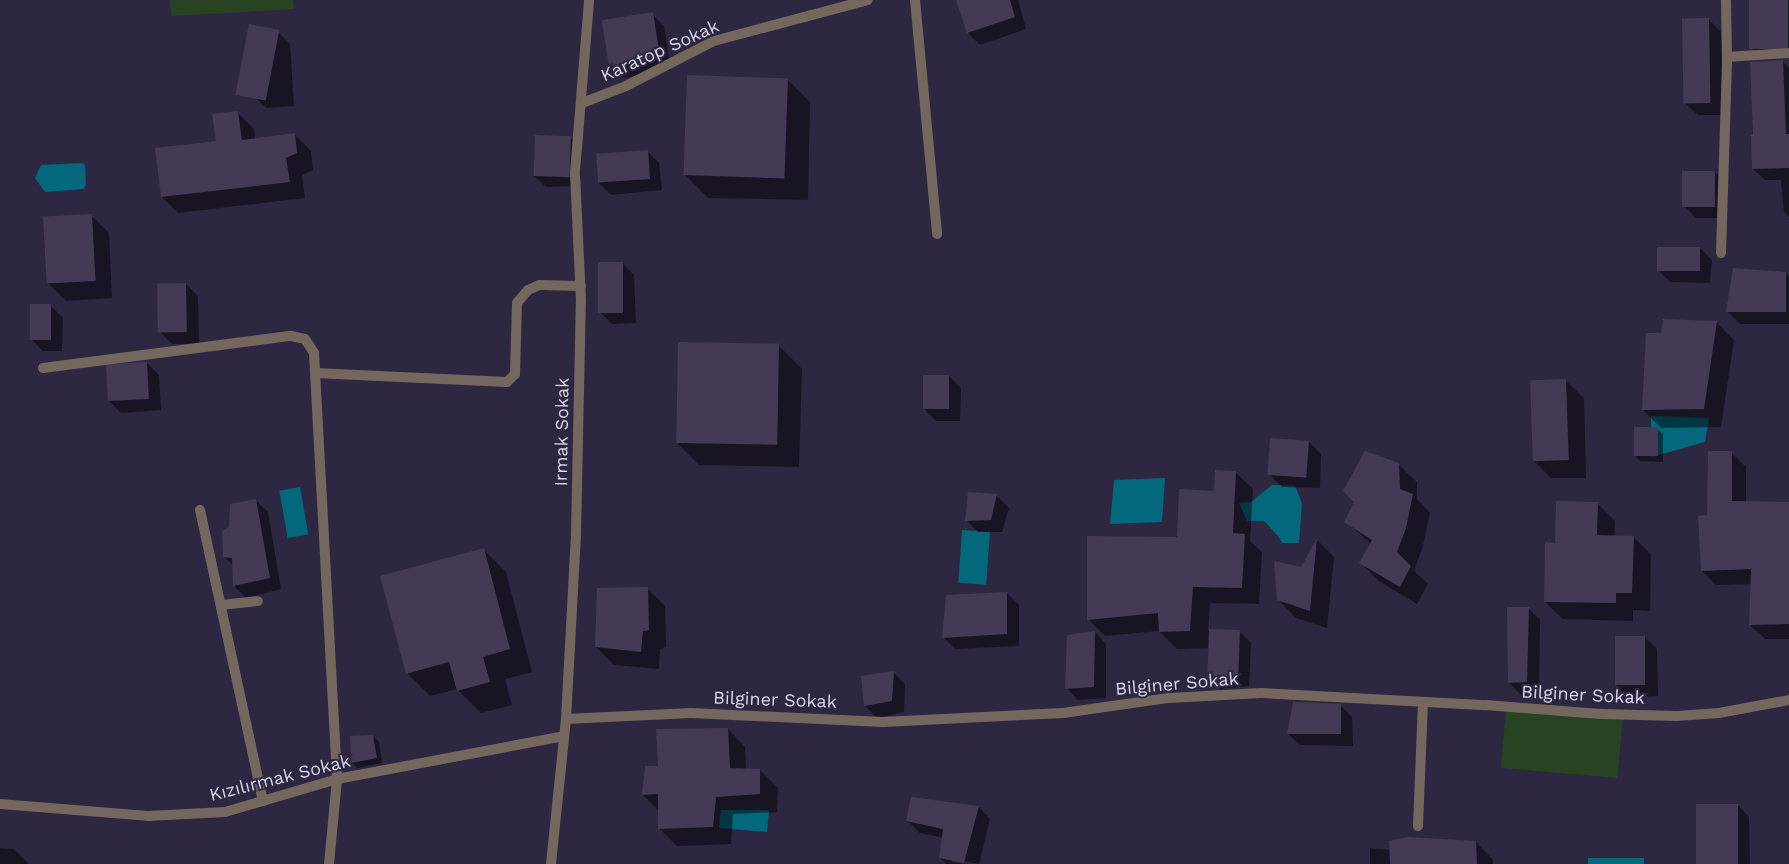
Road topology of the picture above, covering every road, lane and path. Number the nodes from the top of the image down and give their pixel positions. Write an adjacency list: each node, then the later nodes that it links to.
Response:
1 (590, 0): 7 (street, Irmak Sokak)
2 (868, 0): 7 (street, Karatop Sokak)
3 (915, 0): 8 (street)
4 (1726, 0): 6 (street)
5 (1789, 54): 6 (street)
6 (1727, 57): 9 (street)
7 (582, 103): 10 (street, Irmak Sokak)
8 (937, 234)
9 (1721, 253)
10 (581, 286): 12 (street); 18 (street, Irmak Sokak)
11 (43, 368): 12 (street)
12 (315, 373): 20 (street)
13 (200, 510): 15 (street)
14 (258, 601): 15 (street)
15 (221, 605): 21 (street)
16 (1789, 700): 17 (street, Bilginer Sokak)
17 (1423, 703): 18 (street, Bilginer Sokak); 23 (street)
18 (566, 720): 19 (street, Irmak Sokak)
19 (564, 736): 20 (street, Kızılırmak Sokak); 25 (street, Irmak Sokak)
20 (337, 780): 21 (street, Kızılırmak Sokak); 24 (street)
21 (263, 801): 22 (street, Kızılırmak Sokak)
22 (0, 804)
23 (1418, 826)
24 (329, 864)
25 (551, 864)

